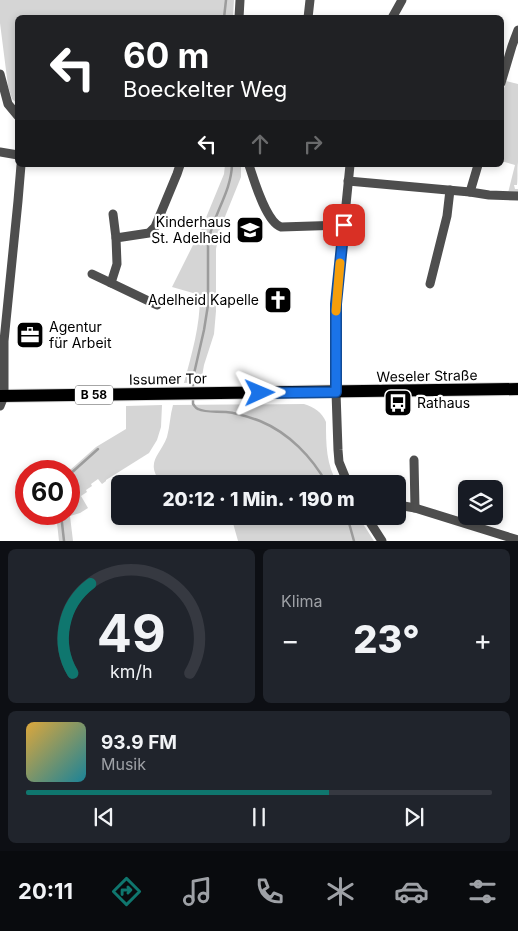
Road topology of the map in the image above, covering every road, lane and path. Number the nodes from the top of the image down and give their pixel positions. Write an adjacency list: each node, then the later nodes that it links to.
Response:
1 (240, 0): 4 (street)
2 (310, 0): 5 (street)
3 (402, 0): 6 (street)
4 (239, 15)
5 (308, 15)
6 (394, 15)
7 (518, 30): 8 (street)
8 (504, 73)
9 (0, 74): 10 (street)
10 (15, 112)
11 (0, 152): 12 (street)
12 (15, 154)
13 (21, 167): 31 (street)
14 (179, 167): 24 (street)
15 (251, 167): 23 (street)
16 (350, 167): 18 (street)
17 (477, 167): 20 (street)
18 (348, 181): 19 (street); 23 (street)
19 (450, 190): 20 (street); 27 (street)
20 (470, 192): 21 (street)
21 (518, 196)
22 (113, 214): 24 (street)
23 (344, 225): 30 (street)
24 (116, 238): 26 (street)
25 (92, 274): 26 (street)
26 (110, 283): 28 (street)
27 (430, 284)
28 (157, 305)
29 (518, 389): 30 (main road, Weseler Straße / B 58)
30 (336, 392): 31 (main road, Issumer Tor / B 58); 33 (street)
31 (2, 399)
32 (414, 460): 35 (street)
33 (344, 475)
34 (406, 506): 35 (street)
35 (415, 508): 37 (street)
36 (372, 525): 38 (street)
37 (518, 540)
38 (382, 541)

